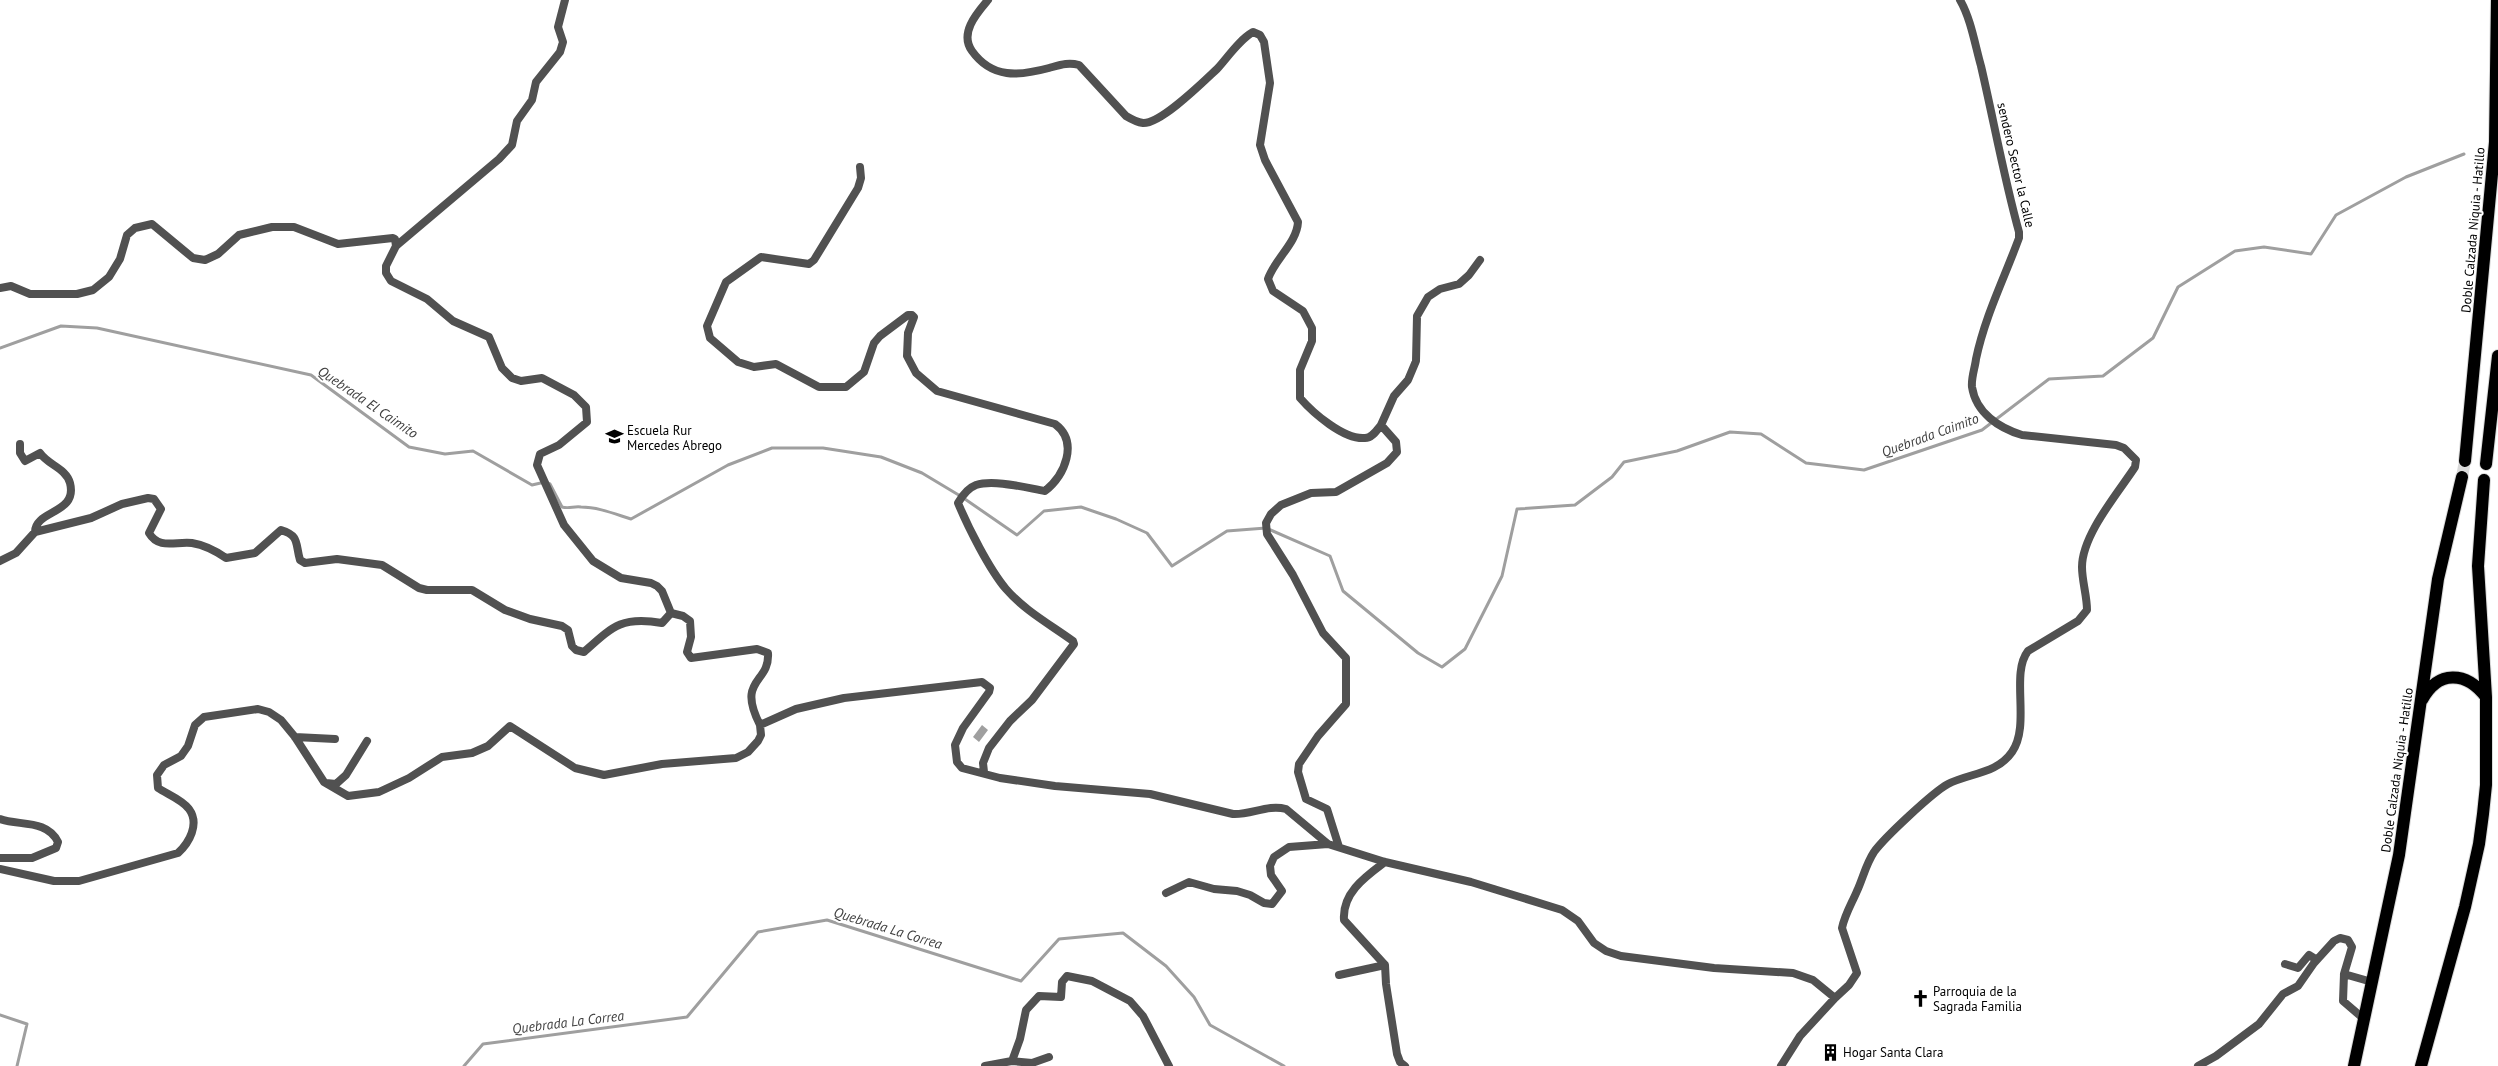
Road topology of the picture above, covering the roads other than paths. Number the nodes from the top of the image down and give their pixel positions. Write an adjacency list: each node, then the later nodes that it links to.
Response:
1 (564, 0): 6 (street)
2 (988, 0): 10 (street)
3 (1960, 0): 40 (street, sendero Sector la Calle)
4 (2497, 0): 12 (highway, Doble Calzada Niquia - Hatillo)
5 (860, 167): 25 (street)
6 (396, 246): 8 (street); 18 (street)
7 (1480, 260): 10 (street)
8 (0, 288)
9 (2498, 356): 13 (highway)
10 (1381, 425): 29 (street)
11 (20, 444): 16 (street)
12 (2465, 461)
13 (2486, 464)
14 (2462, 477): 20 (highway, Doble Calzada Niquia - Hatillo)
15 (2484, 480): 19 (highway)
16 (34, 532): 17 (street); 18 (street)
17 (0, 561)
18 (671, 613): 21 (street)
19 (2486, 696): 20 (highway); 50 (highway)
20 (2421, 702): 39 (highway, Doble Calzada Niquia - Hatillo)
21 (760, 726): 25 (street); 26 (street)
22 (295, 737): 23 (street); 26 (street); 32 (street)
23 (335, 739)
24 (367, 741): 26 (street)
25 (984, 772): 28 (street)
26 (324, 782)
27 (0, 819): 30 (street)
28 (1328, 844): 29 (street); 33 (street)
29 (1339, 847): 31 (street)
30 (0, 858)
31 (1385, 862): 36 (street); 40 (street)
32 (0, 869)
33 (1166, 894)
34 (2317, 960): 35 (street); 37 (street); 48 (street)
35 (2285, 964)
36 (1385, 965): 38 (street); 46 (street)
37 (2344, 974): 39 (street); 41 (street)
38 (1339, 975)
39 (2372, 982): 41 (highway, Doble Calzada Niquia - Hatillo)
40 (1835, 998): 47 (street)
41 (2364, 1019): 49 (highway, Doble Calzada Niquia - Hatillo)
42 (1049, 1057): 43 (street)
43 (1012, 1061): 44 (street); 45 (street)
44 (985, 1066)
45 (1169, 1066)
46 (1405, 1066)
47 (1781, 1066)
48 (2198, 1066)
49 (2354, 1066)
50 (2420, 1066)

